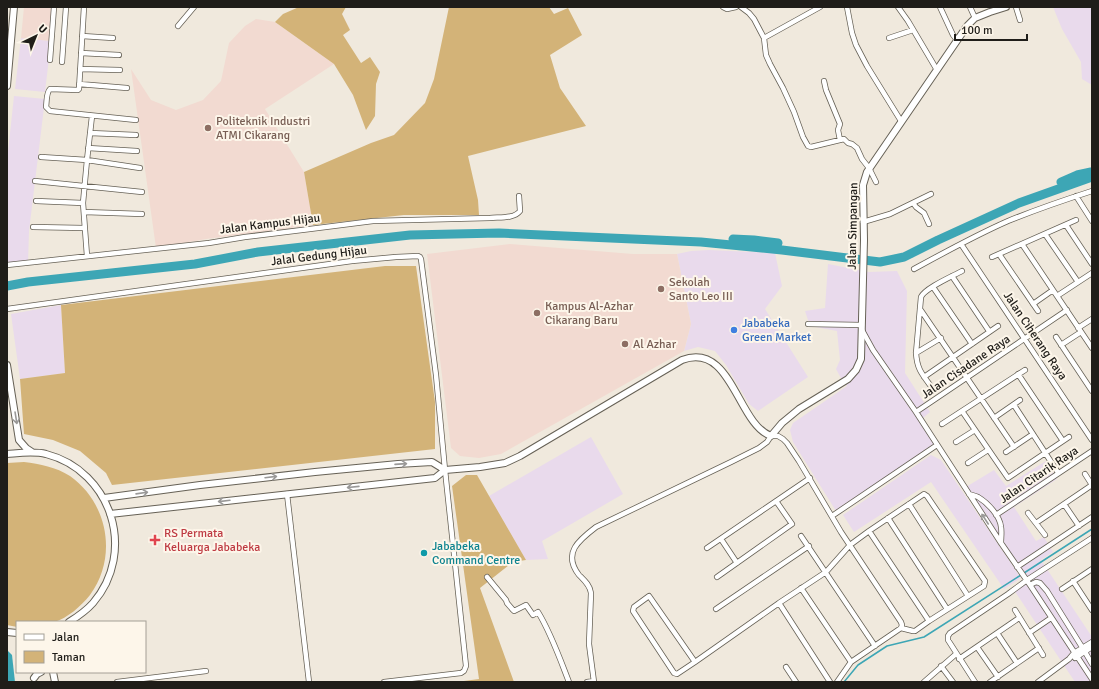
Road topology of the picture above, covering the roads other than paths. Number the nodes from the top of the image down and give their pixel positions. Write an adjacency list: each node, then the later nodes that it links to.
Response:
1 (14, 7): 34 (street)
2 (54, 7): 27 (street)
3 (66, 7): 28 (street)
4 (84, 7): 20 (street)
5 (194, 7): 18 (street)
6 (723, 7): 7 (street)
7 (736, 7)
8 (741, 7): 22 (street)
9 (820, 7): 22 (street)
10 (847, 7): 38 (street)
11 (898, 7): 19 (street)
12 (940, 7): 24 (street)
13 (970, 7): 16 (street)
14 (1006, 7): 16 (street, Jalan Simpangan)
15 (1016, 7): 17 (street)
16 (975, 18): 24 (street, Jalan Simpangan)
17 (1020, 20)
18 (178, 26)
19 (913, 30): 23 (street); 31 (street)
20 (82, 36): 21 (street); 25 (street)
21 (113, 38)
22 (764, 38): 41 (street)
23 (889, 38)
24 (957, 40): 31 (street, Jalan Simpangan)
25 (81, 53): 26 (street); 29 (street)
26 (119, 55)
27 (50, 60)
28 (62, 62)
29 (80, 69): 30 (street); 33 (street)
30 (120, 70)
31 (937, 70): 38 (street, Jalan Simpangan)
32 (824, 81): 41 (street)
33 (79, 84): 35 (street); 36 (street)
34 (7, 86)
35 (127, 88)
36 (92, 116): 37 (street); 39 (street)
37 (136, 120)
38 (901, 122): 47 (street, Jalan Simpangan)
39 (90, 133): 40 (street); 42 (street)
40 (136, 135)
41 (840, 140): 47 (street)
42 (88, 148): 43 (street); 45 (street)
43 (137, 151)
44 (40, 157): 45 (street)
45 (87, 160): 46 (street); 50 (street)
46 (140, 168)
47 (869, 168): 49 (street); 63 (street, Jalan Simpangan)
48 (35, 181): 50 (street)
49 (876, 182)
50 (85, 186): 52 (street); 57 (street)
51 (1092, 191): 55 (street)
52 (142, 192)
53 (931, 194): 58 (street)
54 (518, 196): 72 (street, Jalan Kampus Hijau)
55 (1076, 196): 62 (street); 69 (street)
56 (36, 201): 57 (street)
57 (83, 203): 59 (street)
58 (913, 203): 63 (street); 64 (street)
59 (84, 212): 60 (street); 67 (street)
60 (142, 214)
61 (1076, 220): 65 (street)
62 (1092, 221)
63 (864, 222): 92 (street, Jalan Simpangan)
64 (930, 224)
65 (1066, 225): 68 (street); 74 (street)
66 (32, 227): 67 (street)
67 (84, 228): 72 (street)
68 (1045, 234): 70 (street); 80 (street)
69 (961, 244): 76 (street); 97 (street, Jalan Ciherang Raya)
70 (1022, 244): 71 (street); 82 (street)
71 (999, 254): 73 (street); 84 (street)
72 (87, 256): 75 (street, Jalan Kampus Hijau)
73 (992, 257)
74 (1092, 264)
75 (7, 265)
76 (914, 269)
77 (962, 271): 79 (street)
78 (1092, 273): 80 (street)
79 (952, 276): 81 (street); 94 (street)
80 (1078, 282): 83 (street)
81 (933, 286): 86 (street); 98 (street)
82 (1053, 290): 83 (street); 84 (street)
83 (1057, 296): 87 (street)
84 (1033, 304): 88 (street)
85 (7, 309): 133 (street, Jalal Gedung Hijau)
86 (920, 309): 96 (street); 101 (street)
87 (1067, 310): 93 (street); 97 (street, Jalan Cisadane Raya)
88 (1038, 311)
89 (1092, 319): 93 (street)
90 (808, 324): 92 (street)
91 (998, 326): 94 (street)
92 (862, 327): 114 (street); 119 (street, Jalan Simpangan)
93 (1080, 330): 99 (street); 100 (street)
94 (990, 331): 98 (street)
95 (1056, 337): 99 (street)
96 (941, 338): 101 (street); 102 (street)
97 (1025, 339): 107 (street, Jalan Cisadane Raya); 121 (street, Jalan Ciherang Raya)
98 (972, 344): 102 (street)
99 (1061, 345): 109 (street)
100 (1092, 348)
101 (916, 353): 106 (street)
102 (953, 357): 106 (street); 107 (street)
103 (7, 365): 128 (street, one-way to 128)
104 (1025, 370): 105 (street)
105 (1018, 374): 110 (street); 122 (street)
106 (924, 377): 108 (street)
107 (967, 378): 110 (street); 114 (street, Jalan Cisadane Raya)
108 (930, 385)
109 (1092, 391)
110 (981, 398): 113 (street); 115 (street)
111 (1020, 400): 112 (street)
112 (1014, 405): 115 (street); 118 (street)
113 (962, 411): 116 (street); 117 (street)
114 (916, 412): 124 (street)
115 (994, 418): 125 (street)
116 (942, 424)
117 (975, 430): 123 (street); 126 (street)
118 (1033, 434): 125 (street); 130 (street)
119 (771, 436): 133 (street); 136 (street); 205 (street)
120 (1068, 437): 122 (street)
121 (1092, 440)
122 (1063, 441): 130 (street)
123 (956, 442)
124 (937, 444): 139 (street); 146 (street)
125 (1014, 447): 129 (street)
126 (988, 450): 130 (street); 132 (street)
127 (1092, 451): 147 (street, Jalan Citarik Raya)
128 (32, 452): 131 (street); 140 (street)
129 (1006, 452)
130 (1045, 453): 134 (street)
131 (7, 454)
132 (968, 463)
133 (445, 470): 138 (street, one-way to 138); 140 (street, one-way to 133); 208 (street)
134 (1057, 471)
135 (1085, 474): 137 (street)
136 (810, 478): 141 (street); 146 (street)
137 (1092, 485): 143 (street)
138 (287, 494): 145 (street, one-way to 145); 207 (street)
139 (969, 494): 147 (street); 157 (street, one-way to 139)
140 (104, 498): 145 (street)
141 (776, 501): 156 (street); 161 (street)
142 (909, 504): 149 (street); 172 (street); 172 (street)
143 (1064, 504): 150 (street); 151 (street)
144 (1028, 513): 150 (street)
145 (110, 514): 181 (street)
146 (832, 516): 158 (street)
147 (996, 516): 157 (street)
148 (1092, 517): 151 (street)
149 (888, 518): 152 (street); 175 (street)
150 (1036, 524): 153 (street)
151 (1079, 526): 162 (street)
152 (869, 530): 158 (street); 180 (street)
153 (1045, 535)
154 (801, 536): 159 (street)
155 (1092, 538): 167 (street)
156 (721, 539): 160 (street); 161 (street)
157 (1001, 543): 162 (street)
158 (850, 544): 164 (street); 182 (street)
159 (808, 546): 164 (street); 174 (street)
160 (707, 548)
161 (737, 563): 165 (street)
162 (1019, 569): 167 (street)
163 (1092, 569): 168 (street)
164 (826, 572): 170 (street); 186 (street)
165 (717, 576)
166 (487, 577): 209 (street)
167 (1025, 579): 169 (street); 192 (street)
168 (1073, 581): 171 (street); 177 (street)
169 (1030, 585): 179 (street); 190 (street)
170 (801, 588): 173 (street); 197 (street)
171 (1062, 589)
172 (968, 596): 175 (street)
173 (779, 603): 196 (street); 212 (street)
174 (716, 609)
175 (947, 609): 180 (street)
176 (1015, 610): 178 (street)
177 (1092, 610)
178 (1019, 618): 183 (street); 184 (street)
179 (1052, 618): 184 (street); 194 (street)
180 (929, 620): 182 (street)
181 (71, 621)
182 (901, 628): 186 (street)
183 (997, 633): 187 (street); 198 (street)
184 (1029, 633): 189 (street)
185 (1092, 642): 190 (street)
186 (875, 646): 197 (street)
187 (976, 647): 195 (street); 203 (street)
188 (1092, 647): 191 (street)
189 (1039, 648): 193 (street); 198 (street)
190 (1082, 648): 194 (street)
191 (1085, 652): 194 (street); 199 (street)
192 (956, 654): 195 (street); 200 (street)
193 (1043, 655)
194 (1076, 655): 204 (street); 218 (street)
195 (960, 659): 216 (street)
196 (695, 662): 196 (street)
197 (851, 662): 213 (street)
198 (1017, 663): 203 (street)
199 (1092, 664)
200 (941, 666): 214 (street); 215 (street)
201 (786, 667): 211 (street)
202 (206, 671): 206 (street)
203 (998, 677): 217 (street)
204 (1092, 680)
205 (594, 681): 210 (street)
206 (117, 682)
207 (309, 682)
208 (384, 682)
209 (569, 682)
210 (586, 682)
211 (796, 682)
212 (830, 682)
213 (837, 682)
214 (924, 682)
215 (953, 682)
216 (975, 682)
217 (990, 682)
218 (1038, 682)

